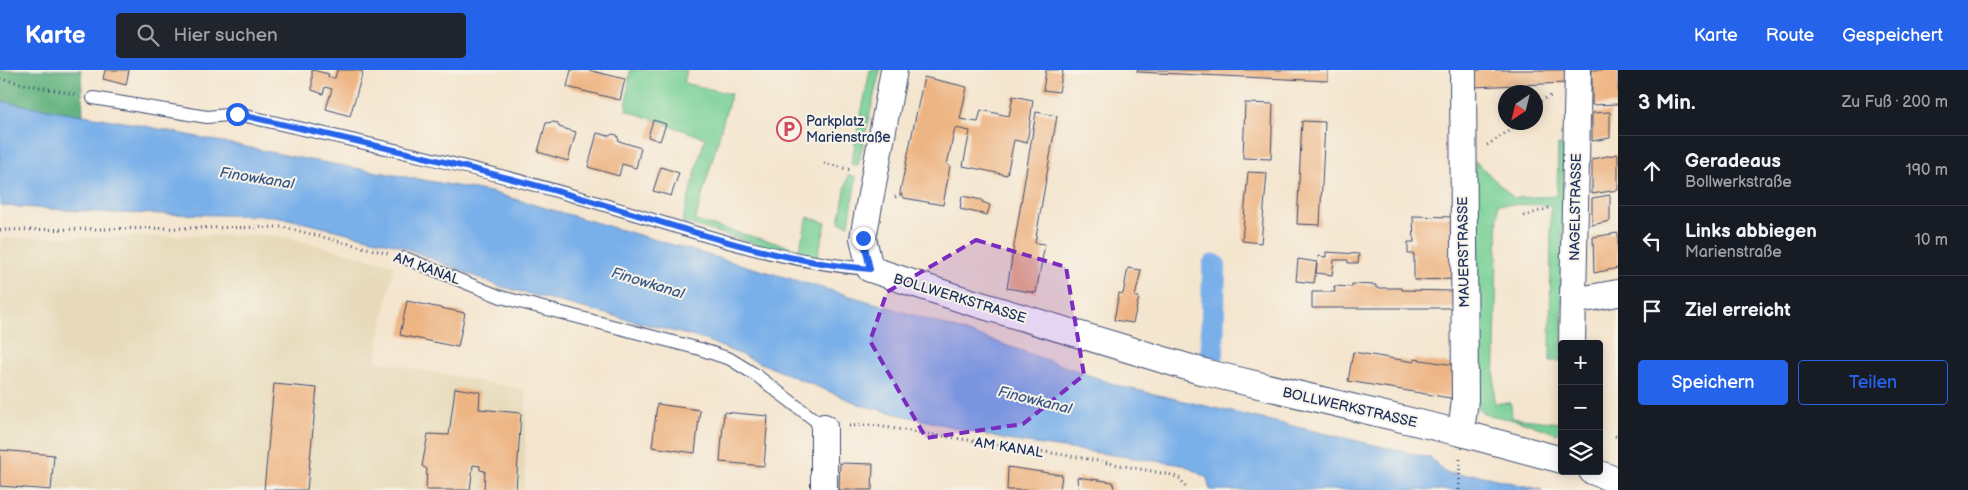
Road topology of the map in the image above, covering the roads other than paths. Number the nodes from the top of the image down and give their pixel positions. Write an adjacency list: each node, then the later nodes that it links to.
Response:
1 (894, 70): 6 (street)
2 (1463, 70): 11 (street, MAUERSTRASSE)
3 (1578, 70): 8 (street, NAGELSTRASSE)
4 (93, 98): 6 (lane, BOLLWERKSTRASSE)
5 (405, 258): 10 (lane, AM KANAL)
6 (870, 269): 11 (street, BOLLWERKSTRASSE)
7 (1618, 293): 8 (street)
8 (1573, 300): 9 (street, NAGELSTRASSE)
9 (1572, 340)
10 (824, 426): 15 (street)
11 (1461, 433): 12 (street, BOLLWERKSTRASSE)
12 (1558, 459)
13 (1602, 475): 14 (street)
14 (1618, 481)
15 (824, 490)

